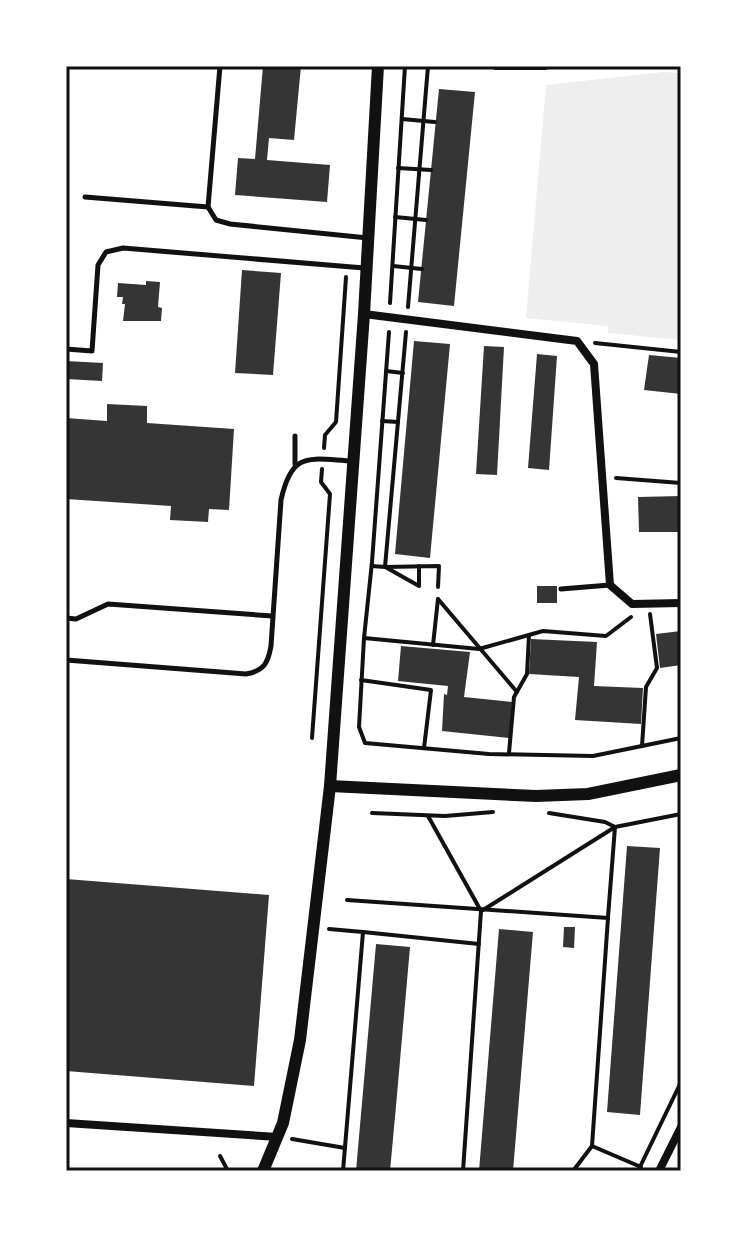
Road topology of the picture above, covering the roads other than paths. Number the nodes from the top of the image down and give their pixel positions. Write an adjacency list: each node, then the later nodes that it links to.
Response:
1 (220, 66): 6 (lane)
2 (378, 66): 7 (street)
3 (496, 66): 4 (street)
4 (545, 66)
5 (85, 197): 6 (lane)
6 (208, 207): 7 (lane)
7 (369, 239): 8 (street)
8 (367, 268): 9 (street); 10 (lane)
9 (364, 314): 12 (street); 14 (street)
10 (66, 349)
11 (295, 436): 13 (lane)
12 (354, 461): 13 (lane); 21 (street)
13 (295, 464): 17 (lane)
14 (610, 585): 15 (lane); 16 (street)
15 (561, 589)
16 (681, 603)
17 (272, 616): 18 (lane); 19 (lane)
18 (66, 618)
19 (66, 660)
20 (681, 775): 21 (street)
21 (330, 786): 24 (street)
22 (66, 1123): 24 (street)
23 (681, 1127): 26 (street)
24 (279, 1138): 25 (street)
25 (263, 1171)
26 (659, 1171)

